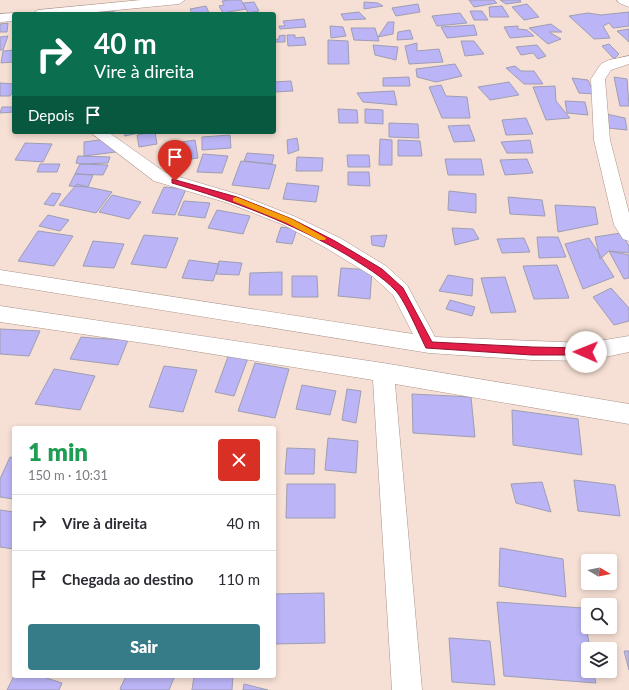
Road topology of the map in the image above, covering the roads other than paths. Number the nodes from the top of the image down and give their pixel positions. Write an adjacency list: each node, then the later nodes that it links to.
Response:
1 (179, 0): 4 (street)
2 (622, 0): 3 (street)
3 (629, 3)
4 (63, 12)
5 (12, 17): 6 (street)
6 (0, 18)
7 (629, 60): 9 (street)
8 (101, 134): 13 (street)
9 (629, 235)
10 (0, 277): 13 (street)
11 (0, 314): 14 (street)
12 (629, 344): 13 (street)
13 (429, 345)
14 (383, 372): 15 (street); 16 (street)
15 (629, 414)
16 (407, 690)

